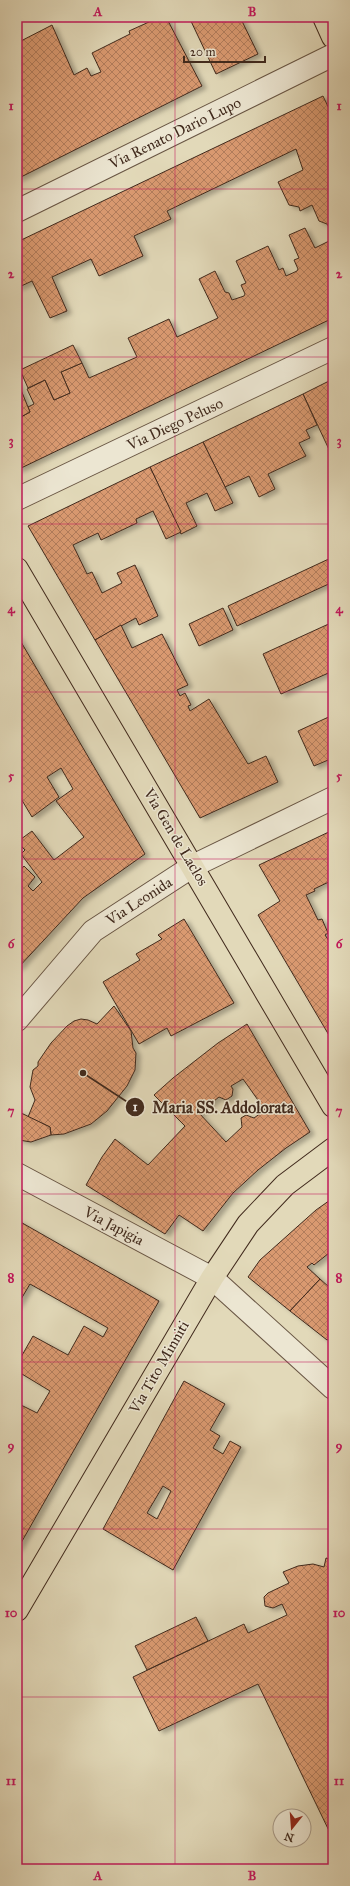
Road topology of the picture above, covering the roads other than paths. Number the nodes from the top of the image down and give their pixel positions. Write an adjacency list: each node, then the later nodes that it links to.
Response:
1 (324, 17): 2 (main road)
2 (333, 37)
3 (333, 55): 4 (street, Via Renato Dario Lupo)
4 (17, 211)
5 (333, 348): 6 (street, Via Diego Peluso)
6 (17, 499)
7 (17, 569): 9 (main road, Via Gen de Laclos)
8 (333, 798): 9 (street, Via Leonida)
9 (193, 866): 10 (street, Via Leonida); 11 (main road, Via Gen de Laclos)
10 (17, 1020)
11 (333, 1106)
12 (333, 1149): 14 (main road, Via Tito Minniti)
13 (17, 1174): 14 (street, Via Japigia)
14 (212, 1278): 15 (street, Via Japigia); 16 (main road, Via Tito Minniti)
15 (333, 1388)
16 (17, 1610)

